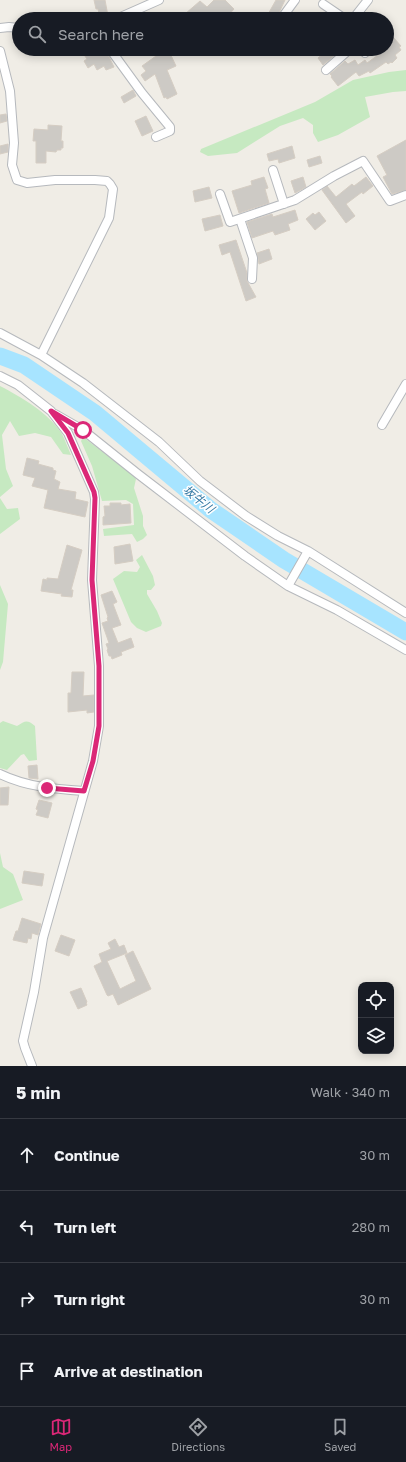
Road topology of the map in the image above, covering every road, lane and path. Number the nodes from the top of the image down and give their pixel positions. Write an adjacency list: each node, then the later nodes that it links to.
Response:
1 (159, 0): 5 (street)
2 (295, 0): 6 (street)
3 (365, 1): 8 (street)
4 (323, 4): 7 (street)
5 (132, 12)
6 (286, 12)
7 (334, 12)
8 (358, 12)
9 (12, 27): 10 (street)
10 (0, 28)
11 (0, 51): 23 (street)
12 (115, 56): 15 (street)
13 (342, 56): 14 (street)
14 (326, 70)
15 (156, 138)
16 (273, 170): 19 (street)
17 (220, 194): 20 (street)
18 (406, 195): 19 (street)
19 (284, 204): 20 (street)
20 (240, 219): 21 (street)
21 (252, 279)
22 (0, 333): 23 (street)
23 (41, 355): 28 (street)
24 (0, 376): 26 (street)
25 (406, 384): 27 (street)
26 (51, 411): 29 (street); 33 (street)
27 (382, 425)
28 (307, 554): 29 (street); 30 (street)
29 (288, 586): 31 (street)
30 (406, 614)
31 (406, 650)
32 (0, 774): 33 (street)
33 (84, 791): 34 (street)
34 (32, 1066)

